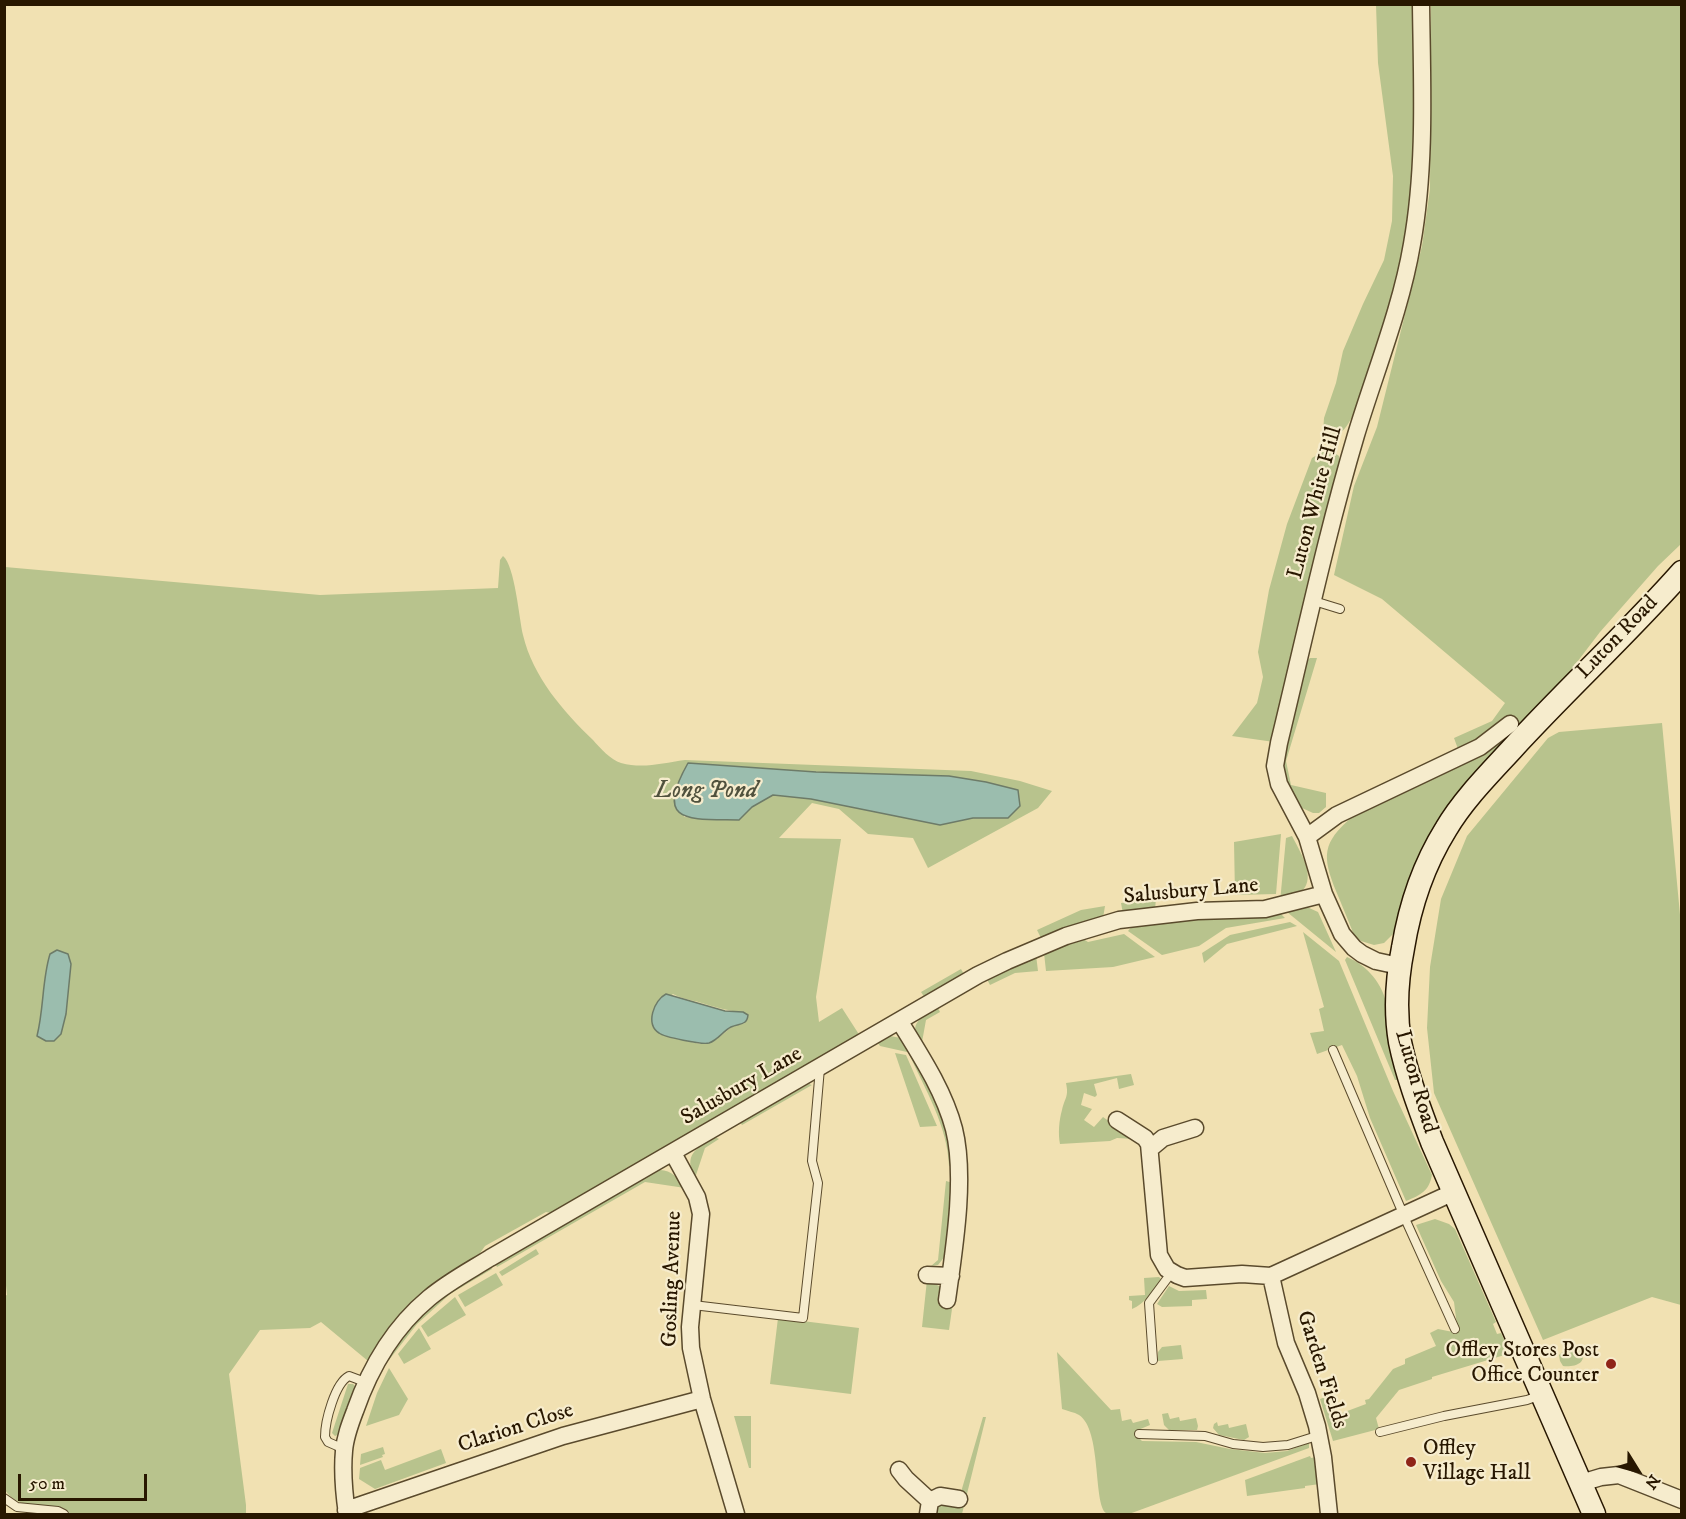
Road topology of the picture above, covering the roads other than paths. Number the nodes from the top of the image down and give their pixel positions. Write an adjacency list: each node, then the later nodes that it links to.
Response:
1 (1421, 4): 3 (street, Luton White Hill)
2 (1682, 572): 8 (street, Luton Road)
3 (1314, 601): 4 (lane); 6 (street, Luton White Hill)
4 (1340, 609)
5 (1510, 724): 6 (street)
6 (1307, 837): 7 (street, Luton White Hill)
7 (1324, 894): 8 (street, Luton White Hill); 9 (street, Salusbury Lane)
8 (1399, 966): 16 (street, Luton Road)
9 (900, 1022): 11 (street, Salusbury Lane); 20 (street)
10 (1333, 1050): 17 (lane)
11 (820, 1068): 15 (street, Salusbury Lane); 23 (lane)
12 (1118, 1120): 14 (street)
13 (1195, 1128): 14 (street)
14 (1150, 1148): 18 (street)
15 (674, 1153): 23 (street, Gosling Avenue); 26 (street, Salusbury Lane)
16 (1454, 1192): 17 (street); 27 (street, Luton Road)
17 (1404, 1215): 21 (street); 24 (lane)
18 (1172, 1272): 21 (street); 25 (lane)
19 (927, 1275): 20 (street)
20 (951, 1276): 22 (street)
21 (1271, 1276): 31 (street, Garden Fields)
22 (947, 1300)
23 (693, 1305): 28 (street, Gosling Avenue)
24 (1455, 1329)
25 (1153, 1360)
26 (365, 1382): 32 (street, Salusbury Lane); 32 (lane)
27 (1542, 1395): 29 (lane); 34 (street, Luton Road)
28 (702, 1399): 39 (street, Clarion Close); 41 (street, Gosling Avenue)
29 (1380, 1432)
30 (1139, 1434): 31 (lane)
31 (1320, 1435): 42 (street, Garden Fields)
32 (344, 1449): 39 (street, Salusbury Lane)
33 (899, 1470): 38 (street)
34 (1581, 1483): 37 (street); 43 (street, Luton Road)
35 (4, 1498): 40 (lane)
36 (960, 1499): 38 (street)
37 (1682, 1500)
38 (929, 1508)
39 (346, 1512)
40 (64, 1515)
41 (736, 1515)
42 (1329, 1515)
43 (1594, 1515)

